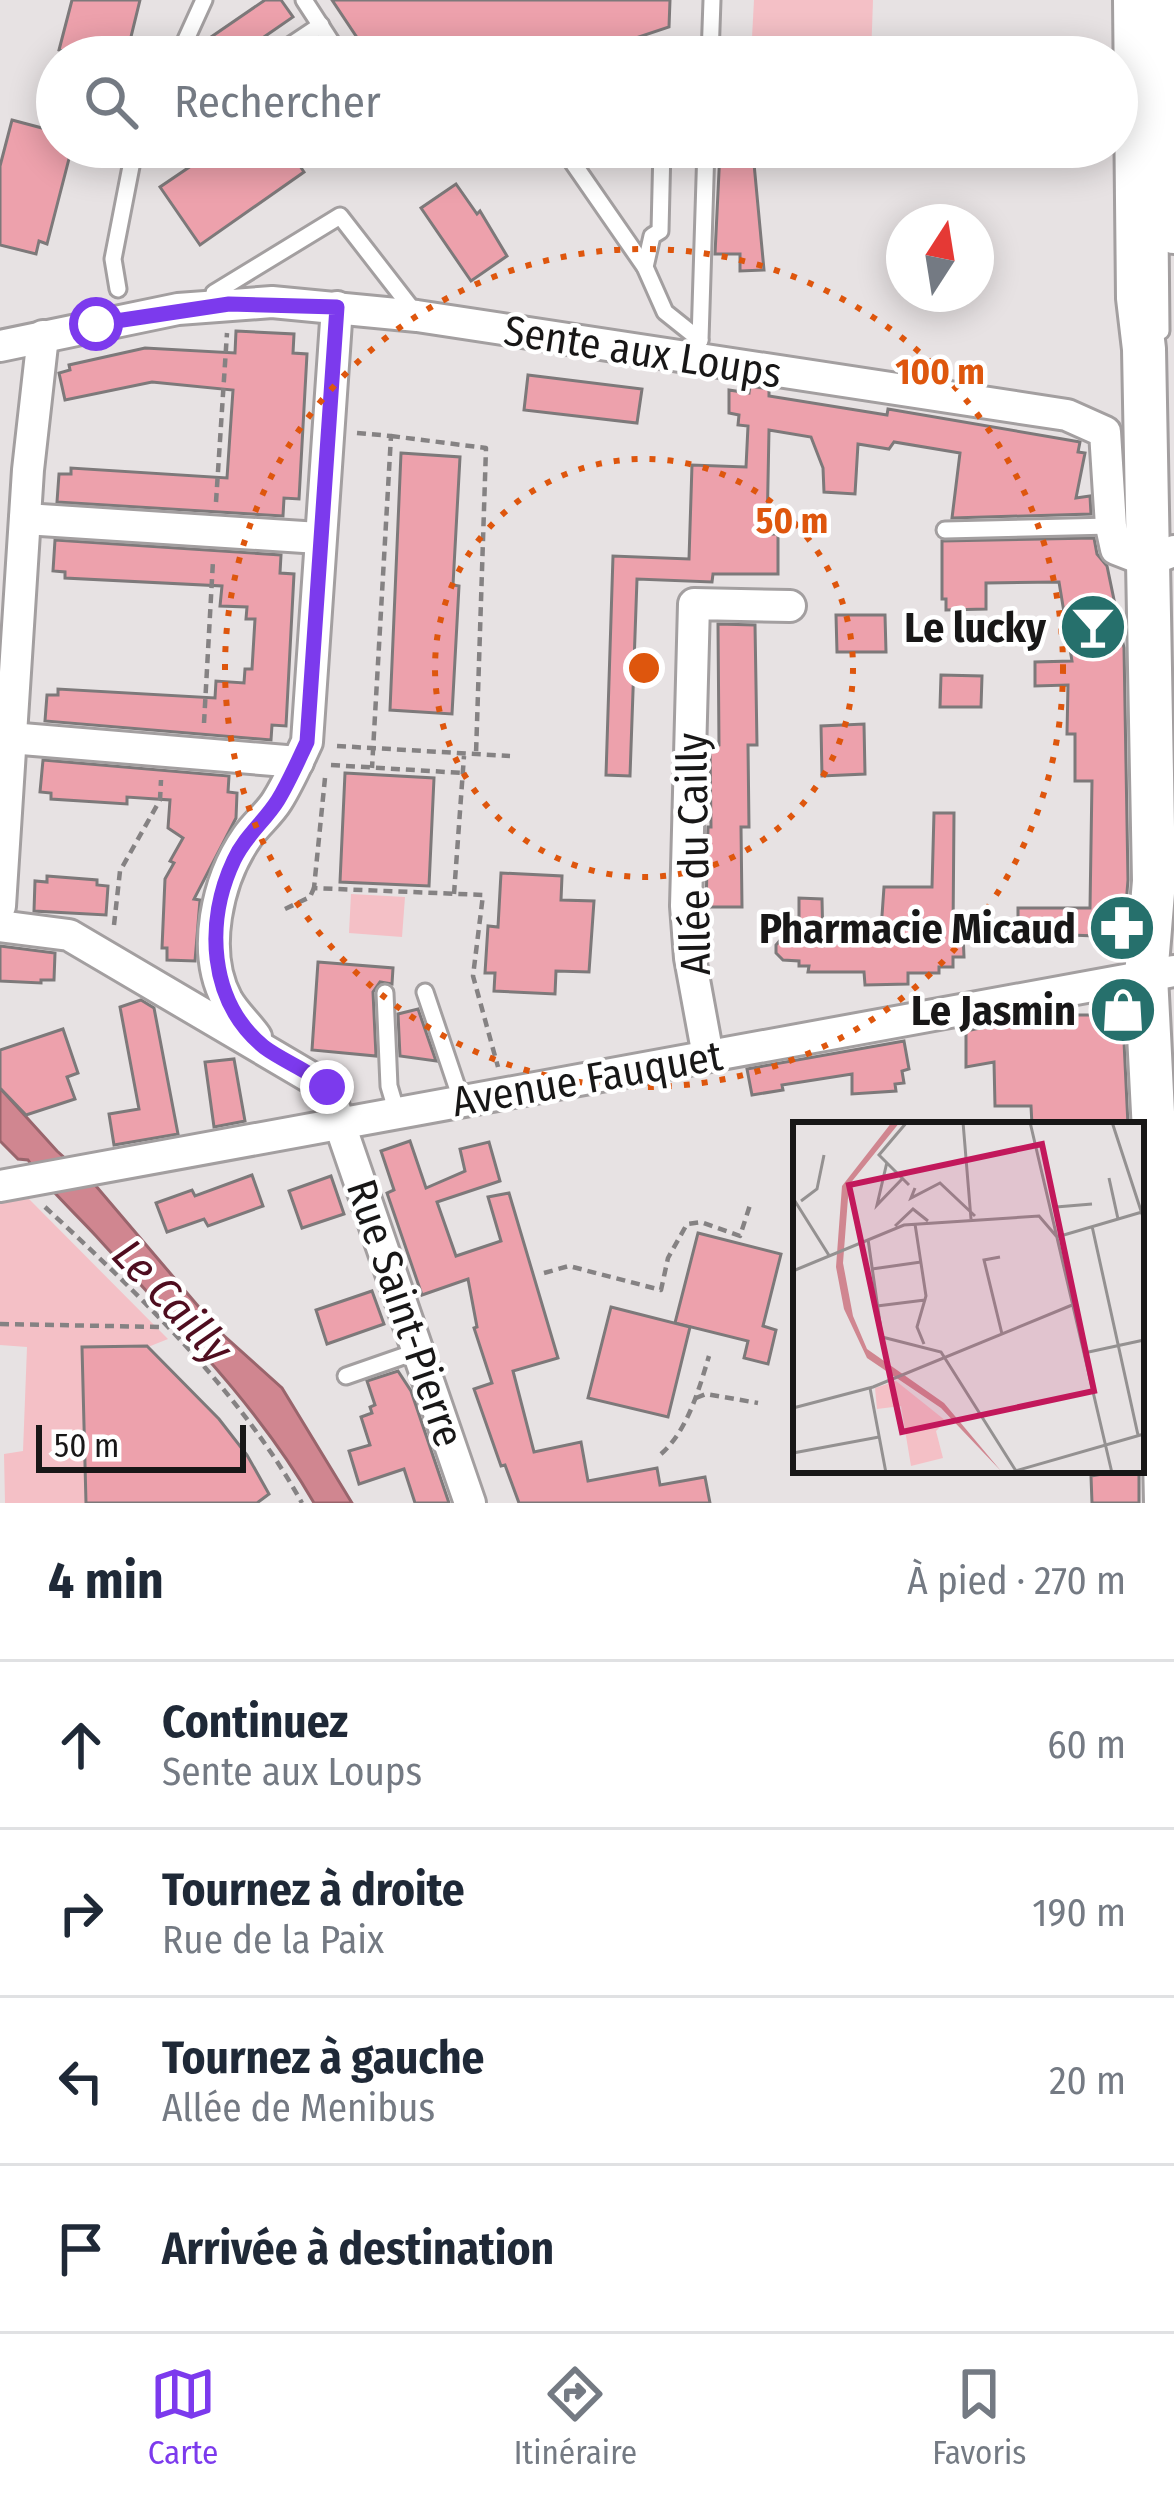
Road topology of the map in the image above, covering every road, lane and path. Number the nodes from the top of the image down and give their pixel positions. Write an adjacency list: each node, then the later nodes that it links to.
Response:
1 (204, 0): 8 (lane)
2 (304, 0): 7 (lane)
3 (712, 0): 11 (lane)
4 (1136, 0): 12 (main road)
5 (1150, 0): 13 (lane)
6 (1171, 0): 13 (main road)
7 (320, 25): 9 (lane); 10 (lane)
8 (188, 36)
9 (304, 36)
10 (327, 36)
11 (711, 36)
12 (1136, 36)
13 (1171, 91): 19 (main road)
14 (133, 168): 21 (lane)
15 (577, 168): 20 (lane)
16 (662, 168): 20 (lane)
17 (705, 168): 26 (lane)
18 (1137, 168): 35 (main road)
19 (1174, 232)
20 (645, 267): 26 (lane)
21 (118, 289)
22 (272, 302): 23 (street, Sente aux Loups); 24 (lane); 25 (street, Sente aux Loups)
23 (337, 307): 24 (street, Sente aux Loups); 34 (street)
24 (418, 316): 28 (street, Sente aux Loups)
25 (43, 336): 27 (street, Sente aux Loups); 31 (street)
26 (700, 340): 28 (lane)
27 (0, 346)
28 (658, 353): 32 (street, Sente aux Loups)
29 (352, 432): 30 (path)
30 (391, 436): 38 (path); 41 (path)
31 (25, 519): 34 (street); 37 (street)
32 (1111, 526): 33 (lane); 35 (street)
33 (945, 530)
34 (319, 538): 43 (street)
35 (1162, 556): 48 (lane); 53 (main road)
36 (790, 606): 58 (street, Allée du Cailly)
37 (10, 739): 39 (street); 49 (street)
38 (373, 748): 40 (path); 43 (path); 44 (path)
39 (162, 751): 43 (street); 52 (path)
40 (464, 753): 41 (path); 45 (path)
41 (476, 754): 42 (path)
42 (511, 756)
43 (313, 758): 44 (path); 46 (path); 56 (street)
44 (372, 768): 45 (path)
45 (463, 773): 47 (path)
46 (314, 888): 47 (path); 50 (path)
47 (454, 894): 59 (path)
48 (1170, 904)
49 (0, 906)
50 (285, 909)
51 (0, 926): 52 (street, Rue Saint-Pierre)
52 (114, 961): 56 (street, Rue Saint-Pierre)
53 (1164, 974): 58 (street, Avenue Fauquet); 66 (main road)
54 (424, 992): 61 (lane)
55 (385, 993): 62 (lane)
56 (218, 1007): 63 (street, Rue Saint-Pierre)
57 (1165, 1017): 66 (lane)
58 (708, 1056): 61 (street, Avenue Fauquet)
59 (499, 1070): 60 (path); 61 (path)
60 (513, 1074)
61 (460, 1094): 62 (street, Avenue Fauquet)
62 (397, 1113): 63 (street, Avenue Fauquet)
63 (342, 1123): 64 (street, Avenue Fauquet); 70 (street, Rue Saint-Pierre)
64 (9, 1185): 69 (path)
65 (750, 1204): 67 (path)
66 (1170, 1260): 78 (main road)
67 (544, 1273)
68 (0, 1324): 69 (path)
69 (164, 1327): 76 (path)
70 (418, 1351): 72 (lane); 77 (street, Rue Saint-Pierre)
71 (709, 1356): 73 (path)
72 (346, 1376)
73 (696, 1398): 74 (path); 75 (path)
74 (758, 1403)
75 (661, 1454)
76 (302, 1503)
77 (470, 1503)
78 (1166, 1503)

